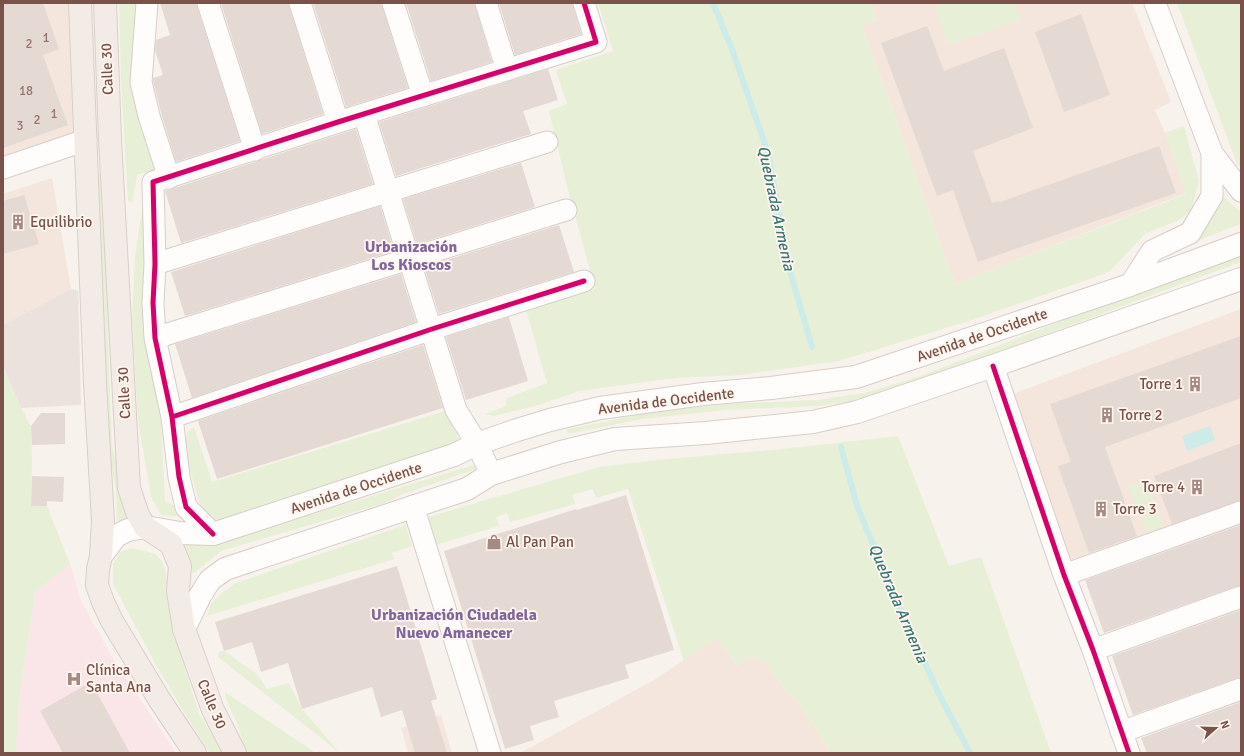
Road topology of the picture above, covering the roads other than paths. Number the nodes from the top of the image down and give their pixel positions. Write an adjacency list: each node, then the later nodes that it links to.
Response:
1 (80, 3): 14 (main road, Calle 30)
2 (105, 3): 37 (main road, Calle 30)
3 (147, 3): 19 (street)
4 (208, 3): 16 (street)
5 (300, 3): 13 (street)
6 (393, 3): 11 (street)
7 (486, 3): 10 (street)
8 (584, 3): 10 (street)
9 (1155, 3): 17 (street)
10 (507, 70): 11 (street)
11 (422, 96): 12 (street)
12 (364, 114): 13 (street); 20 (street)
13 (338, 122): 16 (street)
14 (86, 140): 18 (street); 39 (main road, Calle 30)
15 (547, 142): 20 (street)
16 (255, 150): 19 (street)
17 (1212, 153): 21 (street); 28 (street)
18 (3, 168)
19 (161, 180): 25 (street)
20 (388, 191): 24 (street); 25 (street)
21 (1241, 191)
22 (566, 210): 24 (street)
23 (1241, 244): 28 (main road, Avenida de Occidente)
24 (410, 259): 29 (street); 30 (street)
25 (155, 264): 30 (street)
26 (1241, 279): 31 (main road, Avenida de Occidente)
27 (584, 281): 29 (street)
28 (1130, 285): 33 (main road, Avenida de Occidente)
29 (432, 329): 32 (street); 33 (street)
30 (155, 338): 32 (street)
31 (993, 366): 34 (main road, Avenida de Occidente); 40 (street)
32 (172, 417): 38 (street)
33 (477, 444): 34 (street); 38 (main road, Avenida de Occidente)
34 (491, 474): 35 (main road, Avenida de Occidente)
35 (413, 506): 42 (main road, Avenida de Occidente); 48 (street)
36 (1241, 512): 40 (street)
37 (145, 527): 38 (main road, Avenida de Occidente); 39 (main road, Avenida de Occidente); 42 (main road, Calle 30)
38 (213, 534)
39 (101, 556): 46 (main road, Calle 30)
40 (1064, 575): 43 (street)
41 (1241, 597): 43 (street)
42 (184, 630): 47 (main road, Calle 30)
43 (1093, 650): 45 (street)
44 (1241, 689): 45 (street)
45 (1121, 732): 49 (street)
46 (194, 753)
47 (235, 753)
48 (490, 753)
49 (1129, 753)

